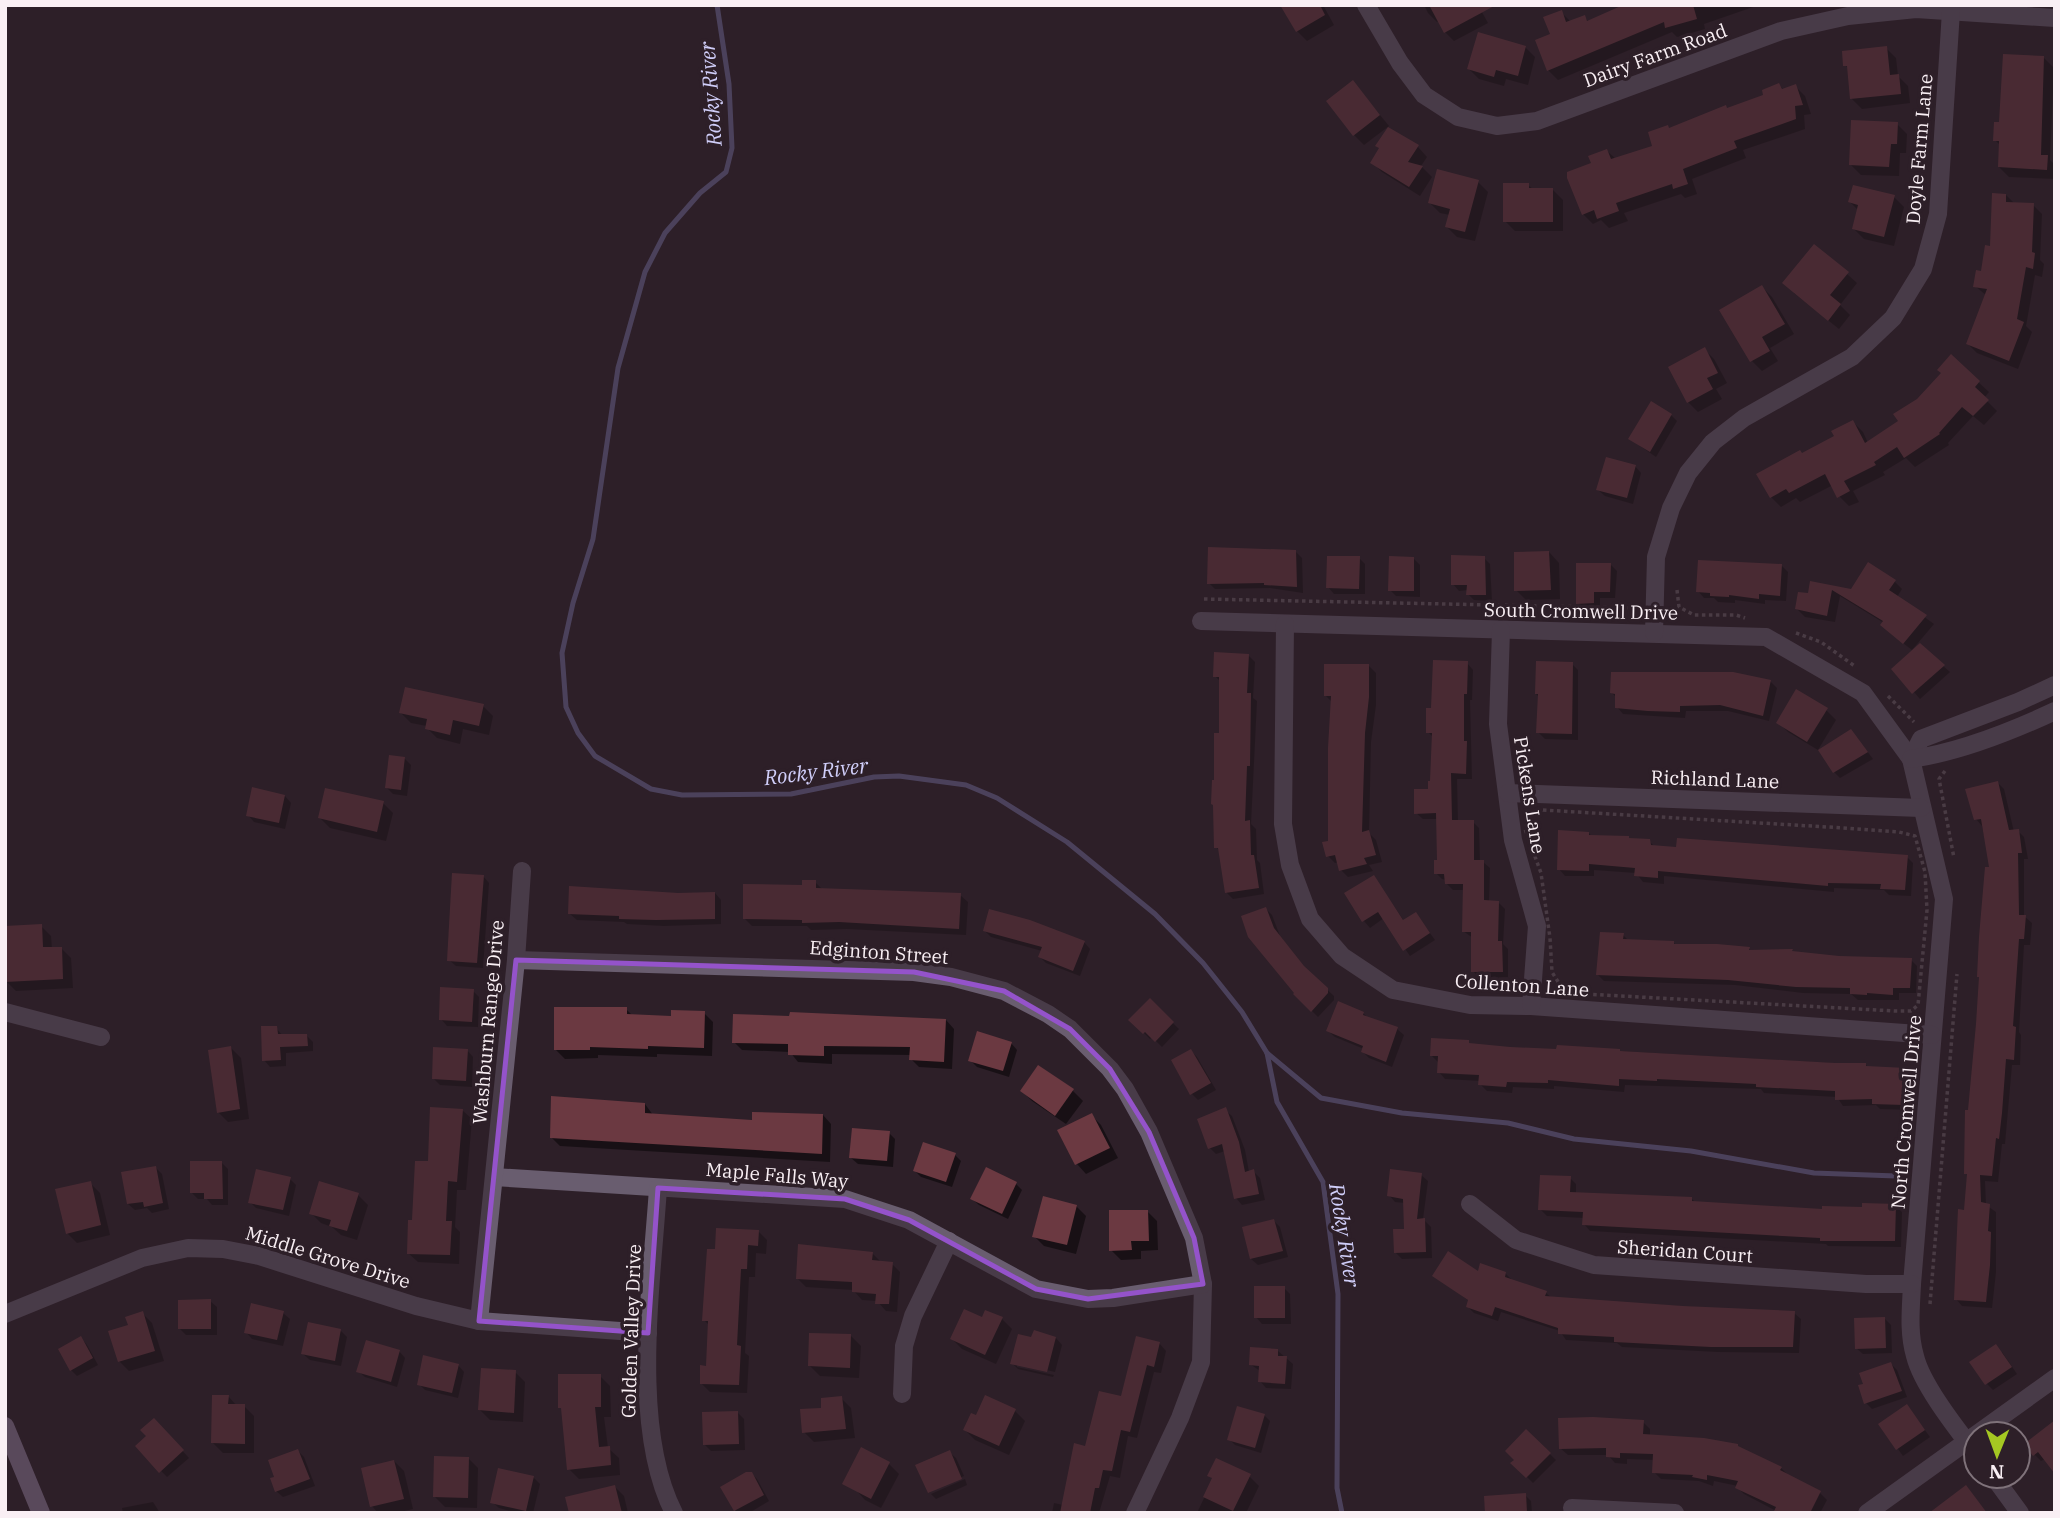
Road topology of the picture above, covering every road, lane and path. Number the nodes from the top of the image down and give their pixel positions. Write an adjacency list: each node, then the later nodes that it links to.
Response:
1 (1366, 5): 2 (street, Dairy Farm Road)
2 (1951, 11): 3 (street, Dairy Farm Road); 9 (street, Doyle Farm Lane)
3 (2055, 18)
4 (1204, 599): 5 (path)
5 (1638, 609)
6 (1201, 621): 7 (street, South Cromwell Drive)
7 (1286, 624): 8 (street, South Cromwell Drive); 18 (street, Collenton Lane)
8 (1501, 630): 9 (street, South Cromwell Drive); 13 (street, Pickens Lane)
9 (1654, 633): 12 (street, South Cromwell Drive)
10 (2055, 685): 12 (street)
11 (2055, 712): 12 (street)
12 (1911, 759): 14 (street, North Cromwell Drive)
13 (1508, 793): 14 (street, Richland Lane); 18 (street, Pickens Lane)
14 (1921, 808): 20 (street, North Cromwell Drive)
15 (1530, 816): 15 (path)
16 (522, 871): 17 (street, Washburn Range Drive)
17 (516, 960): 22 (street, Washburn Range Drive); 26 (street, Edginton Street)
18 (1531, 1006): 20 (street, Collenton Lane)
19 (5, 1012): 21 (street)
20 (1932, 1035): 27 (street, North Cromwell Drive)
21 (101, 1037)
22 (494, 1177): 23 (street, Maple Falls Way); 29 (street)
23 (658, 1188): 25 (street, Maple Falls Way); 30 (street, Golden Valley Drive)
24 (1470, 1204): 27 (street, Sheridan Court)
25 (950, 1241): 26 (street, Maple Falls Way); 32 (street)
26 (1203, 1284): 41 (street, Edginton Street)
27 (1912, 1284): 35 (street, North Cromwell Drive)
28 (5, 1314): 29 (street, Middle Grove Drive)
29 (479, 1321): 30 (street, Middle Grove Drive)
30 (648, 1333): 40 (street, Golden Valley Drive)
31 (2055, 1378): 33 (street)
32 (902, 1394)
33 (2004, 1420)
34 (5, 1426): 39 (street)
35 (1962, 1434)
36 (1962, 1453): 43 (street)
37 (2004, 1490): 44 (street)
38 (1572, 1508): 42 (street)
39 (41, 1513)
40 (674, 1513)
41 (1135, 1513)
42 (1675, 1513)
43 (1867, 1513)
44 (2021, 1513)

